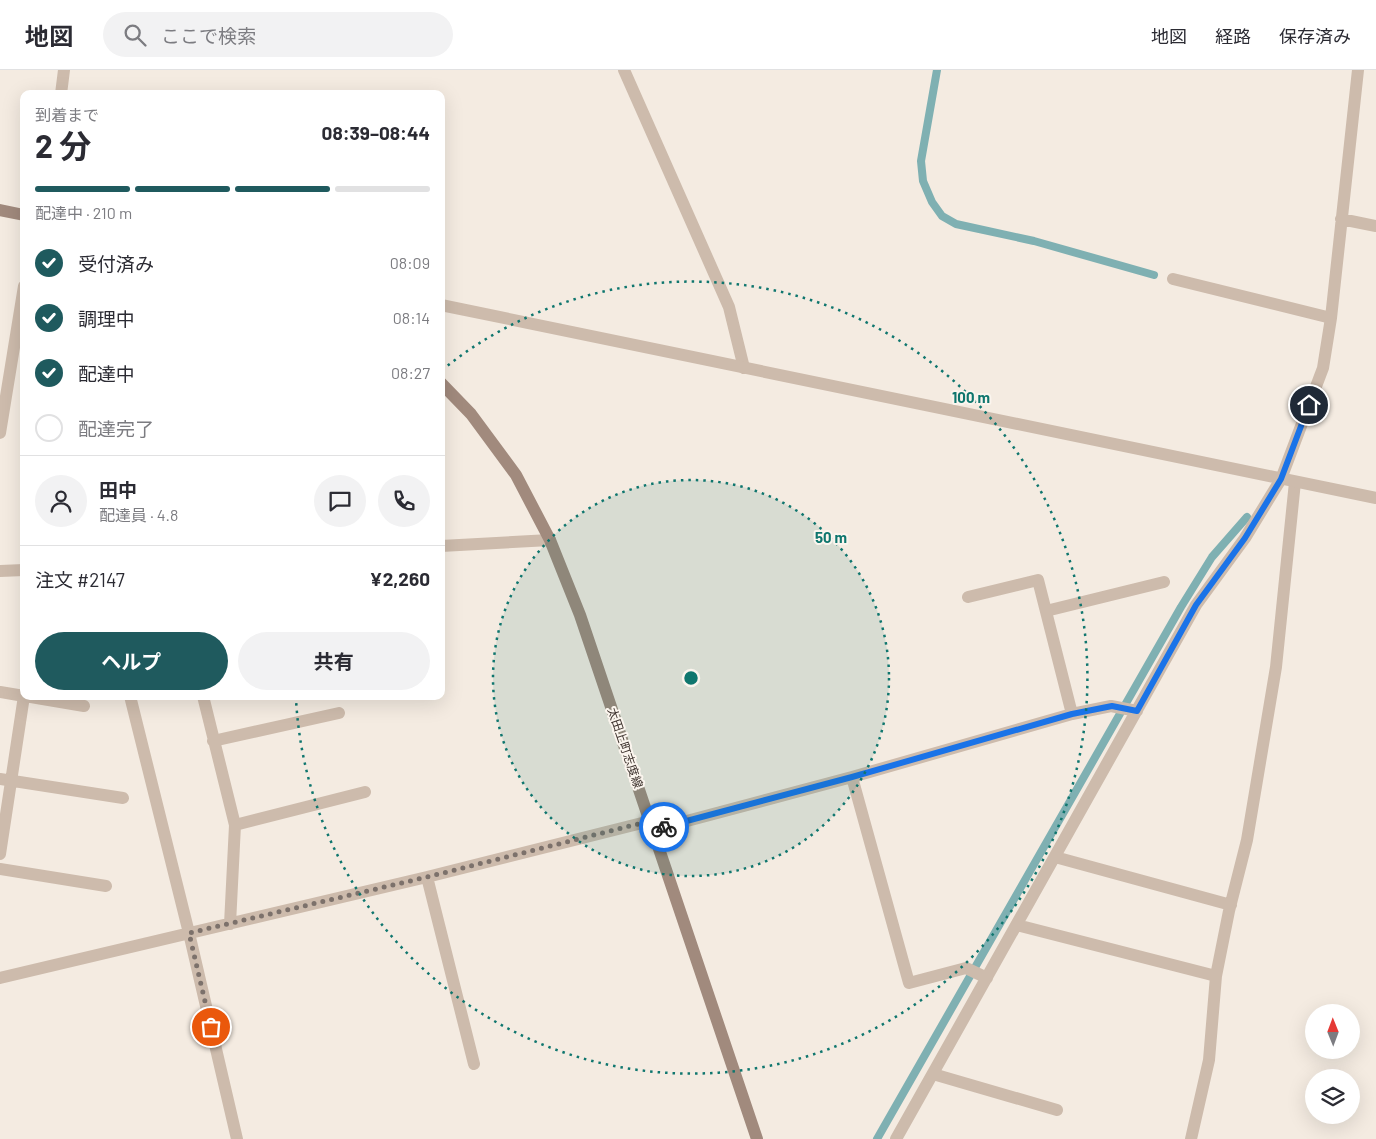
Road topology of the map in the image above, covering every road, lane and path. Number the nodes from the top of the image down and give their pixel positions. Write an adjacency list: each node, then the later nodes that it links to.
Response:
1 (64, 70): 4 (street)
2 (624, 70): 13 (street)
3 (1358, 70): 7 (street)
4 (62, 90)
5 (0, 210): 6 (main road)
6 (20, 214)
7 (1341, 219): 8 (street); 12 (street)
8 (1376, 226)
9 (1173, 279): 12 (street)
10 (445, 306): 13 (street)
11 (20, 310): 15 (street)
12 (1331, 318): 16 (street)
13 (744, 368): 16 (street)
14 (445, 387): 19 (main road, 太田上町志度線)
15 (0, 433)
16 (1281, 479): 17 (street); 33 (street)
17 (1295, 482): 18 (street); 48 (street)
18 (1376, 498)
19 (550, 540): 20 (street); 42 (main road, 太田上町志度線)
20 (445, 546)
21 (20, 570): 22 (street)
22 (0, 571)
23 (1164, 582): 25 (street)
24 (968, 596): 25 (street)
25 (1046, 611): 35 (street)
26 (0, 692): 27 (street)
27 (20, 695)
28 (23, 700): 38 (street)
29 (48, 700): 32 (street)
30 (131, 700): 51 (street)
31 (204, 700): 36 (street)
32 (84, 706)
33 (1137, 711): 35 (street); 44 (street)
34 (339, 713): 36 (street)
35 (1072, 714): 37 (street)
36 (214, 741): 41 (street)
37 (852, 777): 42 (street); 54 (street)
38 (6, 780): 40 (street); 43 (street)
39 (365, 792): 41 (street)
40 (123, 798)
41 (235, 824): 49 (street)
42 (652, 826): 46 (street); 59 (main road, 太田上町志度線)
43 (0, 854)
44 (1055, 857): 48 (street); 50 (street)
45 (0, 869): 47 (street)
46 (427, 877): 49 (street); 55 (street)
47 (106, 886)
48 (1231, 905): 52 (street)
49 (230, 924): 51 (street)
50 (1016, 926): 52 (street); 54 (street)
51 (189, 933): 53 (street); 58 (street)
52 (1216, 976): 61 (street)
53 (0, 978)
54 (987, 978): 56 (street)
55 (474, 1064)
56 (933, 1074): 57 (street); 60 (street)
57 (1057, 1110)
58 (237, 1139)
59 (757, 1139)
60 (896, 1139)
61 (1191, 1139)

